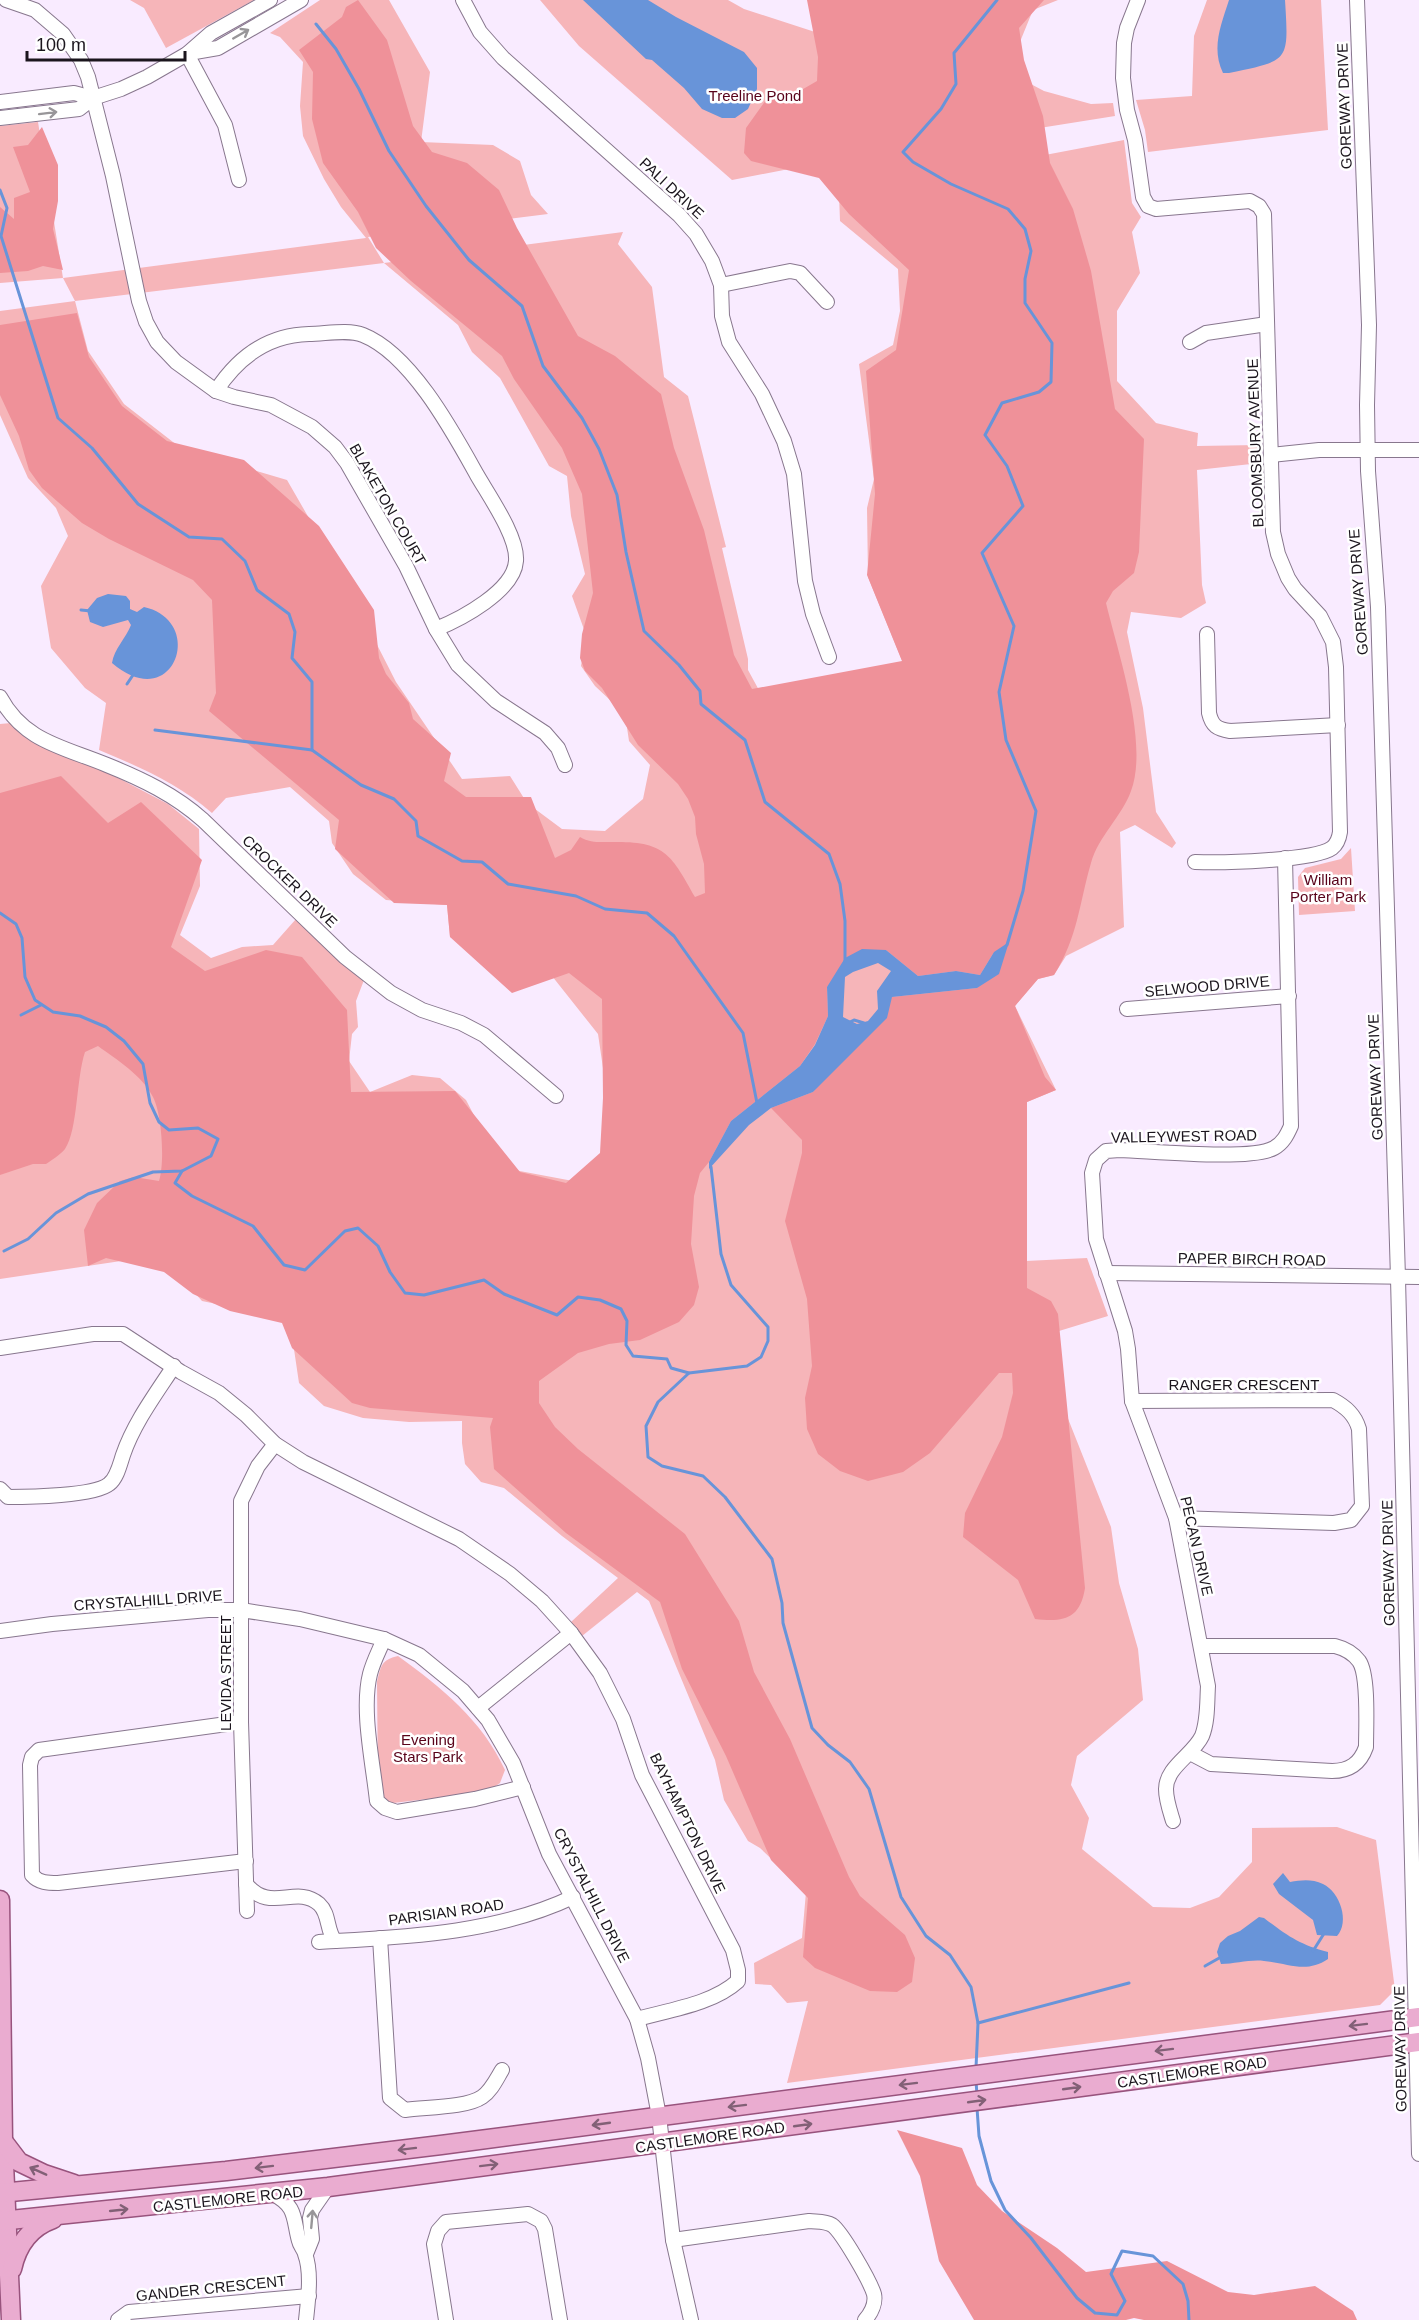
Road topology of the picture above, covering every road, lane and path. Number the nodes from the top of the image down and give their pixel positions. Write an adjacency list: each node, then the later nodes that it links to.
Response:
1 (6, 0): 7 (street)
2 (270, 0): 8 (street)
3 (302, 0): 8 (street, one-way to 3)
4 (463, 0): 13 (street, PALI DRIVE)
5 (1138, 0): 15 (street, BLOOMSBURY AVENUE)
6 (1357, 0): 18 (street, GOREWAY DRIVE)
7 (39, 5): 9 (street, BLAKETON COURT)
8 (187, 54): 9 (street); 12 (street)
9 (93, 98): 10 (street); 11 (street, one-way to 9); 17 (street, BLAKETON COURT)
10 (0, 102)
11 (0, 118)
12 (239, 180)
13 (721, 285): 14 (street); 23 (street, PALI DRIVE)
14 (827, 302)
15 (1267, 324): 16 (street); 20 (street, BLOOMSBURY AVENUE)
16 (1190, 342)
17 (216, 391): 21 (street, BLAKETON COURT); 21 (street)
18 (1368, 450): 19 (street); 20 (street); 34 (street, GOREWAY DRIVE)
19 (1419, 450)
20 (1271, 455): 25 (street, BLOOMSBURY AVENUE)
21 (436, 629): 26 (street, BLAKETON COURT)
22 (1207, 634): 25 (street)
23 (829, 657)
24 (2, 703): 31 (street, CROCKER DRIVE)
25 (1338, 725): 27 (street, BLOOMSBURY AVENUE)
26 (564, 765)
27 (1286, 858): 28 (street, BLOOMSBURY AVENUE); 29 (street, VALLEYWEST ROAD)
28 (1195, 862)
29 (1289, 996): 30 (street, SELWOOD DRIVE); 32 (street, VALLEYWEST ROAD)
30 (1127, 1009)
31 (556, 1096)
32 (1106, 1273): 34 (street, PAPER BIRCH ROAD); 37 (street, PECAN DRIVE)
33 (1419, 1277): 34 (street, PAPER BIRCH ROAD)
34 (1398, 1278): 59 (street, GOREWAY DRIVE)
35 (0, 1348): 36 (street, BAYHAMPTON DRIVE)
36 (174, 1366): 38 (street, BAYHAMPTON DRIVE); 39 (street)
37 (1132, 1401): 40 (street, PECAN DRIVE); 40 (street, RANGER CRESCENT)
38 (275, 1444): 41 (street, LEVIDA STREET); 43 (street, BAYHAMPTON DRIVE)
39 (0, 1490)
40 (1176, 1518): 45 (street, PECAN DRIVE)
41 (241, 1610): 42 (street, CRYSTALHILL DRIVE); 44 (street, CRYSTALHILL DRIVE); 47 (street, LEVIDA STREET)
42 (0, 1631)
43 (571, 1633): 46 (street); 60 (street, BAYHAMPTON DRIVE)
44 (384, 1639): 46 (street, CRYSTALHILL DRIVE); 49 (street)
45 (1201, 1646): 48 (street, PECAN DRIVE); 48 (street)
46 (478, 1708): 49 (street, CRYSTALHILL DRIVE)
47 (241, 1722): 51 (street, LEVIDA STREET); 51 (street)
48 (1190, 1753): 50 (street, PECAN DRIVE)
49 (523, 1787): 53 (street, CRYSTALHILL DRIVE)
50 (1173, 1821)
51 (246, 1861): 52 (street, LEVIDA STREET)
52 (246, 1884): 55 (street, LEVIDA STREET); 57 (street)
53 (573, 1897): 56 (street, PARISIAN ROAD); 60 (street, CRYSTALHILL DRIVE)
54 (0, 1900): 64 (main road)
55 (247, 1911)
56 (380, 1938): 57 (street, PARISIAN ROAD); 62 (street)
57 (335, 1941): 58 (street, PARISIAN ROAD)
58 (319, 1942)
59 (1417, 2017): 61 (street, GOREWAY DRIVE); 63 (main road, CASTLEMORE ROAD, one-way to 63)
60 (637, 2019): 63 (street, CRYSTALHILL DRIVE)
61 (1418, 2042): 65 (main road, CASTLEMORE ROAD, one-way to 61); 66 (street, GOREWAY DRIVE)
62 (502, 2070)
63 (658, 2116): 65 (street, CRYSTALHILL DRIVE); 67 (main road, CASTLEMORE ROAD, one-way to 67)
64 (3, 2141): 67 (main road, one-way to 64); 69 (main road)
65 (662, 2143): 68 (main road, CASTLEMORE ROAD, one-way to 65); 73 (street, CRYSTALHILL DRIVE)
66 (1419, 2154)
67 (82, 2186): 69 (main road, CASTLEMORE ROAD)
68 (328, 2187): 70 (main road, CASTLEMORE ROAD); 74 (street, one-way to 68)
69 (2, 2193): 72 (main road)
70 (273, 2194): 71 (main road, CASTLEMORE ROAD, one-way to 70); 74 (street)
71 (61, 2216): 72 (main road, CASTLEMORE ROAD); 75 (main road)
72 (3, 2221): 75 (main road)
73 (673, 2240): 82 (street, CRYSTALHILL DRIVE); 83 (street)
74 (306, 2254): 76 (street)
75 (9, 2279): 77 (main road)
76 (309, 2295): 78 (street, GANDER CRESCENT); 79 (street)
77 (11, 2320)
78 (118, 2320)
79 (306, 2320)
80 (446, 2320): 81 (street)
81 (560, 2320)
82 (691, 2320)
83 (865, 2320)

